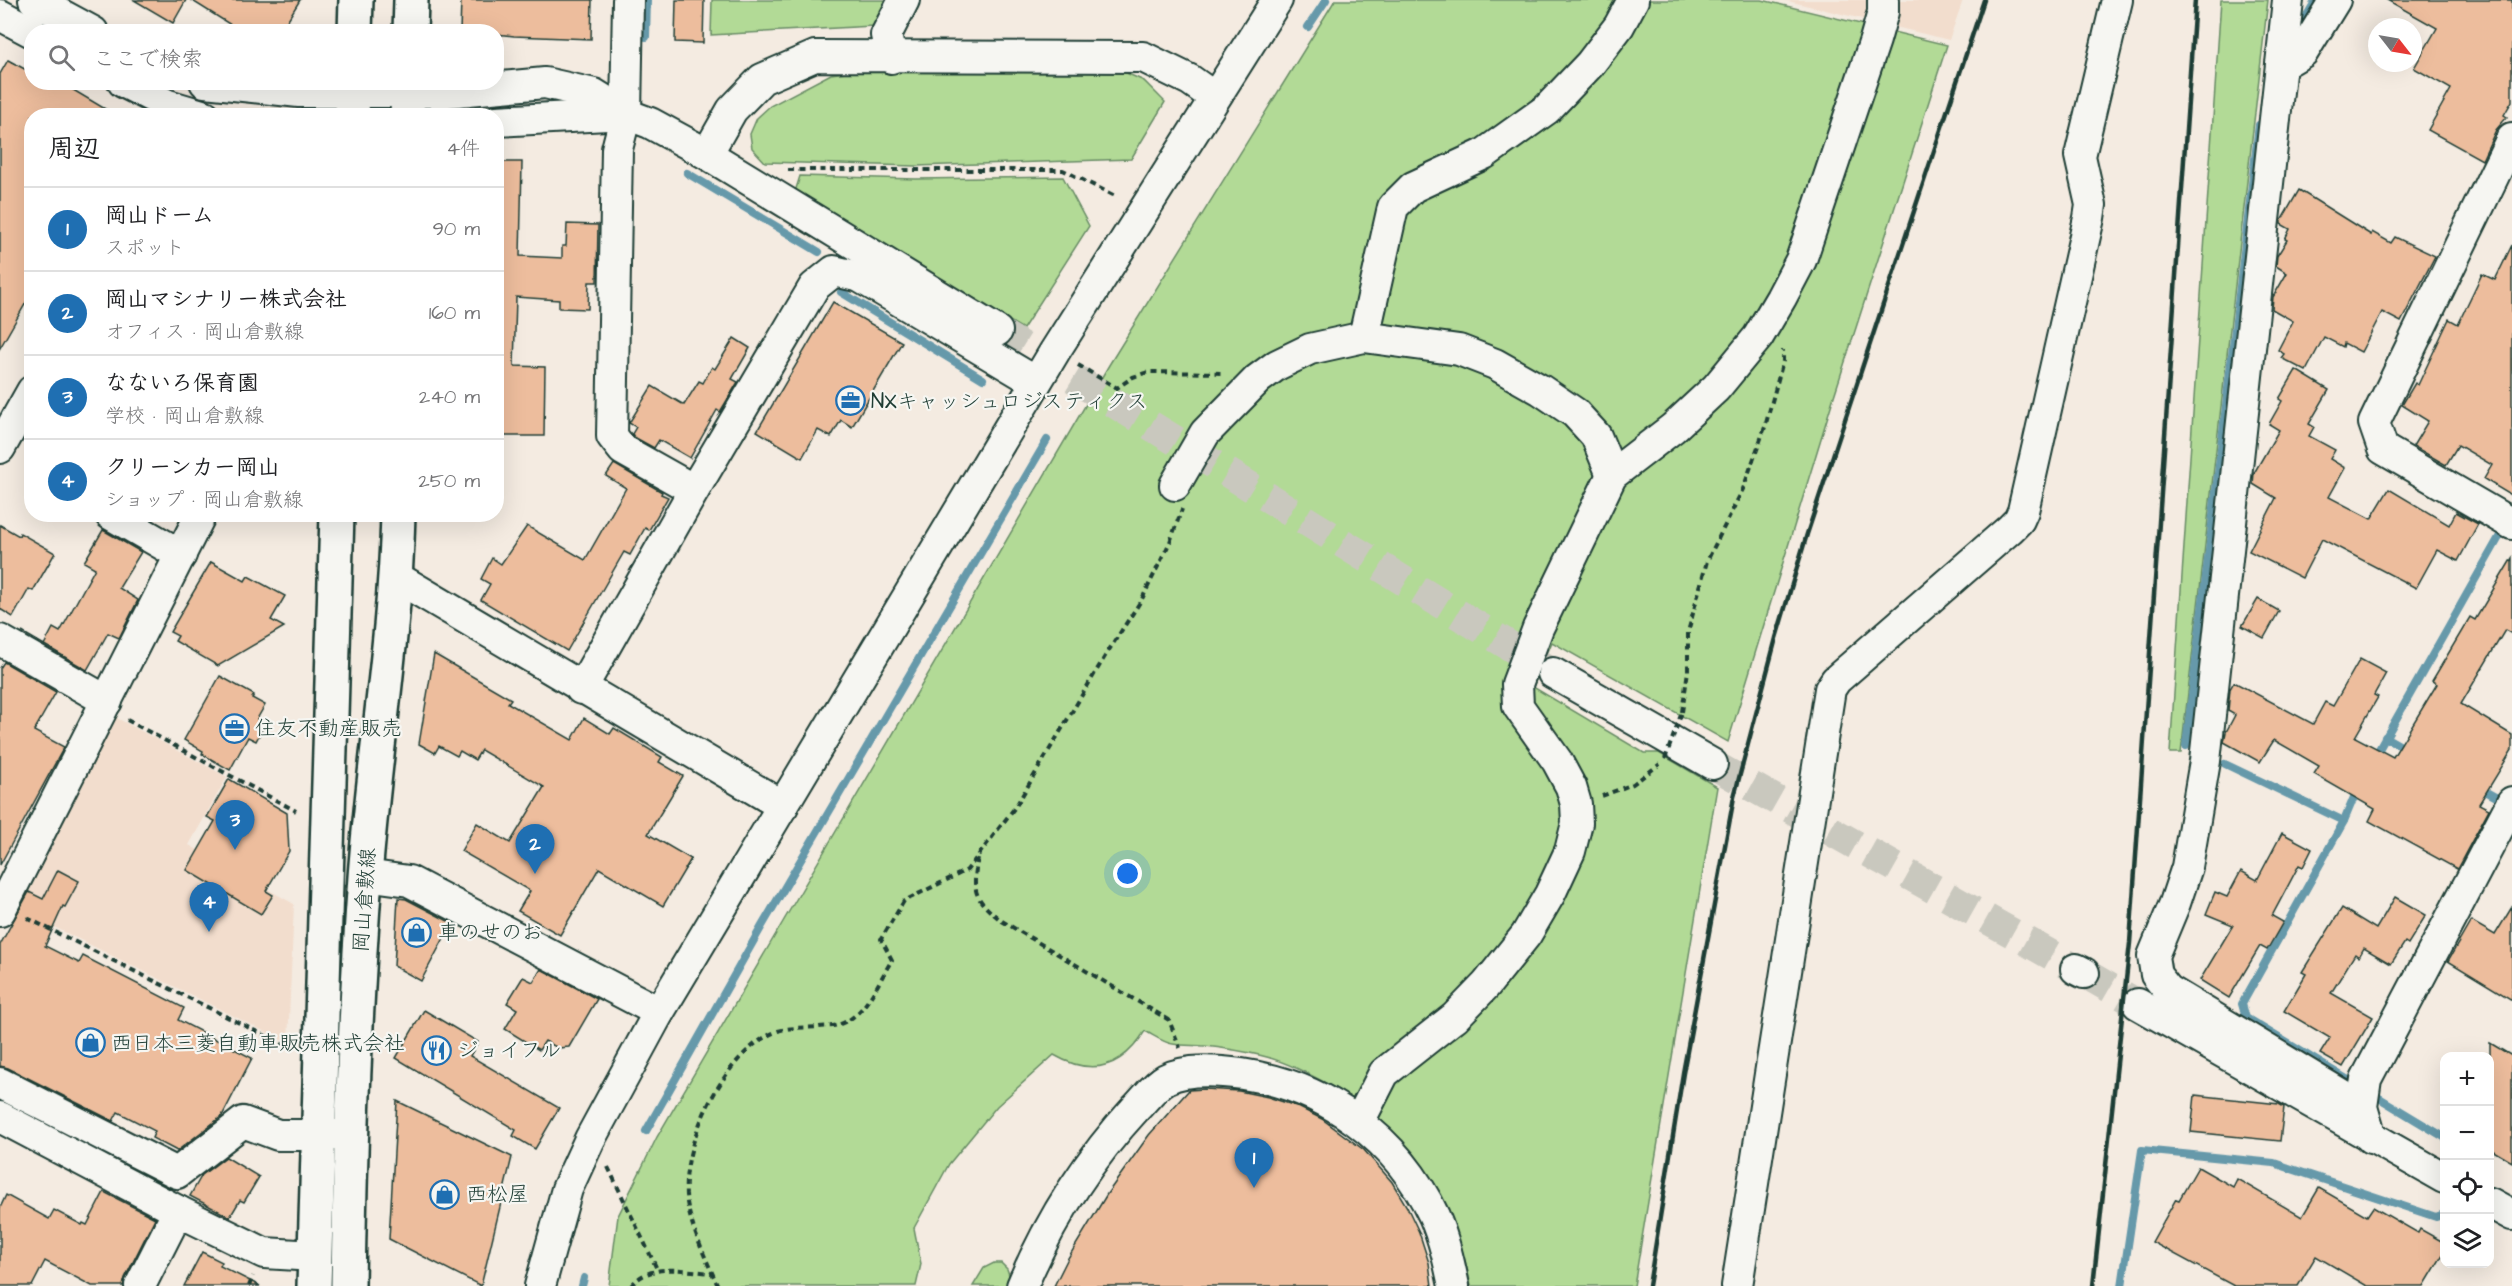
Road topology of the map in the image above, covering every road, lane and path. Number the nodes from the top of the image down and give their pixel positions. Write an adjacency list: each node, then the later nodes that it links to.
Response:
1 (34, 0): 13 (street)
2 (356, 0): 14 (main road)
3 (411, 0): 15 (main road)
4 (628, 0): 29 (street)
5 (904, 0): 17 (street)
6 (1277, 0): 26 (street)
7 (1633, 0): 36 (street)
8 (1882, 0): 43 (street)
9 (2117, 0): 91 (street)
10 (2288, 0): 18 (street)
11 (2335, 0): 18 (street)
12 (5, 15): 16 (street)
13 (78, 24)
14 (355, 24)
15 (410, 24)
16 (24, 27)
17 (891, 58): 26 (street); 32 (street)
18 (2281, 65): 70 (street)
19 (504, 88): 29 (street)
20 (138, 90): 27 (street)
21 (194, 90): 28 (street)
22 (280, 90): 24 (street)
23 (480, 90): 25 (street)
24 (353, 97): 25 (street)
25 (407, 97)
26 (1214, 97): 40 (street)
27 (176, 108)
28 (192, 108)
29 (626, 114): 30 (street); 32 (street); 45 (street)
30 (504, 120)
31 (2512, 138): 50 (street)
32 (707, 154): 33 (street)
33 (766, 190): 34 (path); 35 (street)
34 (1118, 197)
35 (997, 331)
36 (1364, 337): 39 (street); 43 (street)
37 (1782, 340): 59 (path, bridge)
38 (1075, 363): 39 (path)
39 (1258, 379): 44 (street)
40 (1036, 382): 45 (street); 60 (street)
41 (24, 405): 42 (street)
42 (0, 448)
43 (1612, 475): 59 (street)
44 (1175, 485): 62 (path)
45 (694, 490): 55 (street)
46 (124, 522): 51 (street)
47 (197, 522): 51 (street)
48 (338, 522): 73 (main road, 岡山倉敷線)
49 (398, 522): 52 (main road, 岡山倉敷線)
50 (2512, 524)
51 (181, 555): 56 (street)
52 (396, 577): 55 (street); 63 (main road, 岡山倉敷線)
53 (0, 640): 56 (street)
54 (1553, 673): 57 (street)
55 (581, 689): 60 (street)
56 (105, 704): 61 (path); 64 (street)
57 (1713, 764)
58 (2512, 802): 70 (street)
59 (1576, 804): 72 (street)
60 (783, 806): 66 (street)
61 (296, 811)
62 (978, 857): 68 (path); 83 (path)
63 (365, 875): 66 (street); 74 (main road, 岡山倉敷線)
64 (1, 909): 67 (path)
65 (2138, 1004): 75 (street)
66 (660, 1012): 86 (street)
67 (296, 1050)
68 (1189, 1073): 72 (street); 89 (street)
69 (0, 1083): 73 (street)
70 (2364, 1095): 75 (street)
71 (0, 1117): 79 (street)
72 (1359, 1122): 90 (street)
73 (318, 1135): 74 (street); 82 (main road, 岡山倉敷線)
74 (352, 1136): 85 (main road, 岡山倉敷線)
75 (2371, 1138): 77 (street)
76 (607, 1166): 81 (path)
77 (2440, 1175)
78 (2494, 1205): 80 (street)
79 (178, 1211): 82 (street); 84 (street)
80 (2512, 1215)
81 (657, 1269): 83 (path); 87 (path)
82 (314, 1271)
83 (712, 1273): 88 (path)
84 (140, 1286)
85 (348, 1286)
86 (540, 1286)
87 (631, 1286)
88 (718, 1286)
89 (1022, 1286)
90 (1454, 1286)
91 (1737, 1286)

